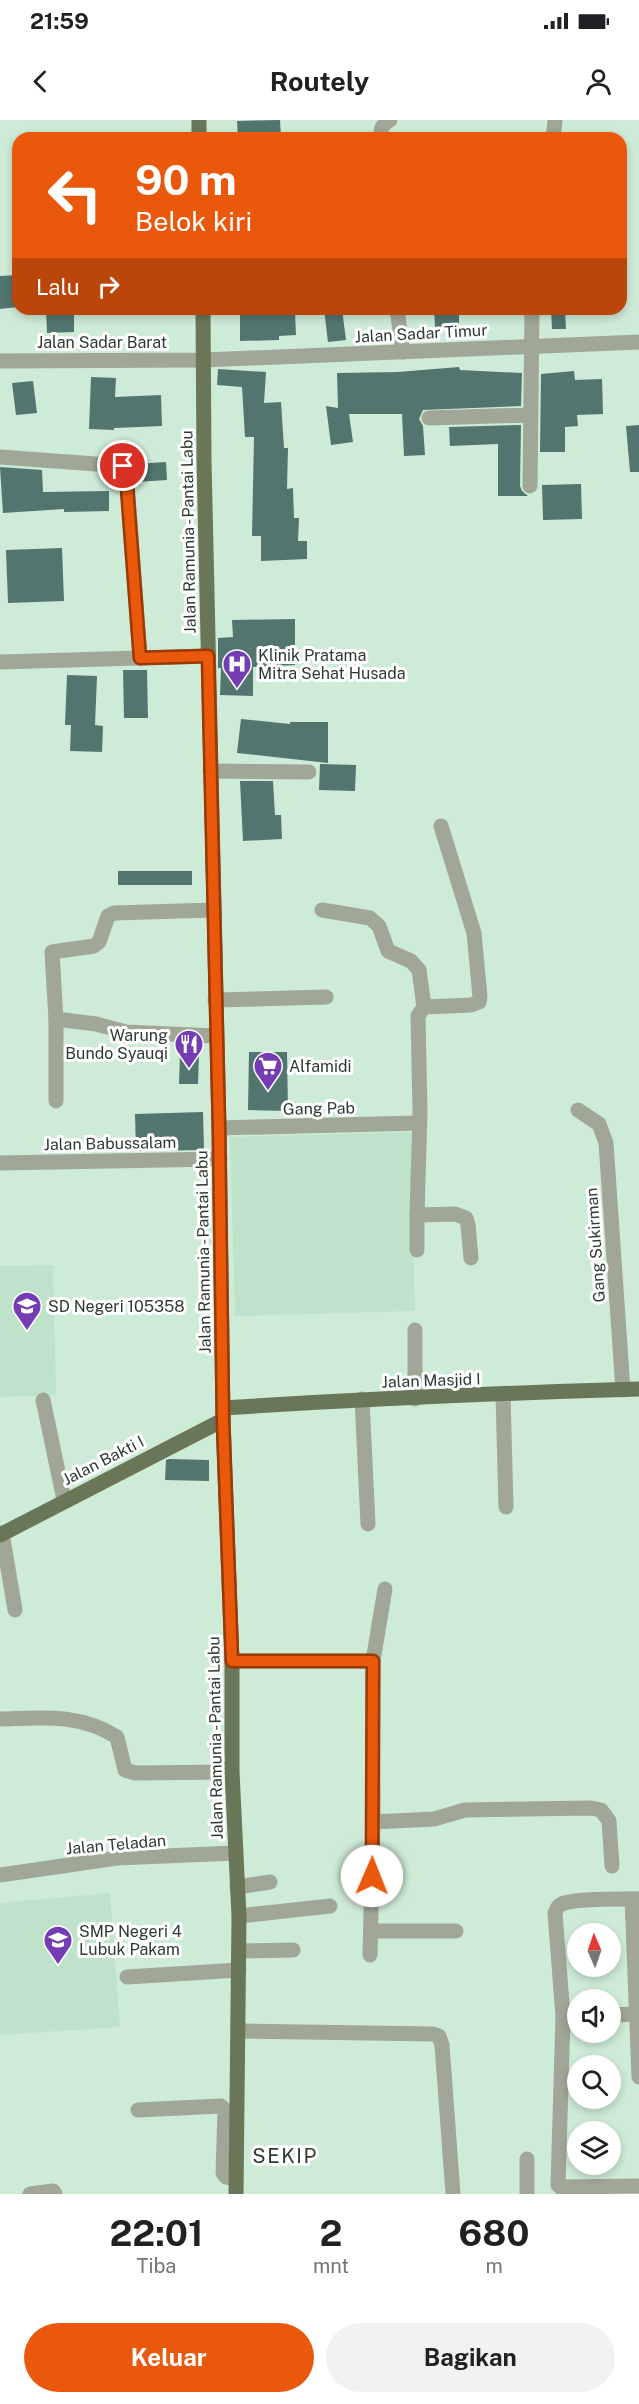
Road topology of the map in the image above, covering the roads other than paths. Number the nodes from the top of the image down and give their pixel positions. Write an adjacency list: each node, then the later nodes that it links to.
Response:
1 (390, 120): 2 (street)
2 (380, 132)
3 (203, 315): 9 (main road, Jalan Ramunia - Pantai Labu)
4 (399, 315): 8 (street)
5 (532, 315): 7 (street)
6 (639, 342): 7 (street, Jalan Sadar Timur)
7 (533, 346): 8 (street, Jalan Sadar Timur); 11 (street)
8 (403, 352): 9 (street, Jalan Sadar Timur)
9 (204, 360): 10 (street, Jalan Sadar Barat); 15 (main road, Jalan Ramunia - Pantai Labu)
10 (0, 361)
11 (531, 415): 12 (street); 14 (street)
12 (429, 418)
13 (0, 457): 17 (street)
14 (530, 486)
15 (208, 656): 17 (street); 19 (main road, Jalan Ramunia - Pantai Labu)
16 (0, 658): 18 (street)
17 (140, 658): 18 (street)
18 (0, 662)
19 (210, 771): 20 (street); 22 (main road, Jalan Ramunia - Pantai Labu)
20 (309, 772)
21 (441, 826): 26 (street)
22 (213, 910): 25 (main road, Jalan Ramunia - Pantai Labu); 27 (street)
23 (322, 910): 26 (street)
24 (326, 997): 25 (street)
25 (215, 1000): 28 (main road, Jalan Ramunia - Pantai Labu)
26 (424, 1007): 31 (street)
27 (56, 1020): 28 (street); 29 (street)
28 (216, 1036): 32 (main road, Jalan Ramunia - Pantai Labu)
29 (56, 1101)
30 (578, 1110): 40 (street, Gang Sukirman)
31 (420, 1123): 32 (street, Gang Pab); 35 (street)
32 (219, 1128): 33 (main road, Jalan Ramunia - Pantai Labu)
33 (220, 1159): 34 (street, Jalan Babussalam); 45 (main road, Jalan Ramunia - Pantai Labu)
34 (0, 1163)
35 (417, 1215): 36 (street); 37 (street)
36 (417, 1250)
37 (471, 1258)
38 (415, 1330): 42 (street)
39 (639, 1389): 40 (main road, Jalan Masjid I)
40 (623, 1390): 41 (main road, Jalan Masjid I)
41 (503, 1395): 42 (main road, Jalan Masjid I); 47 (street)
42 (415, 1399): 44 (main road, Jalan Masjid I)
43 (44, 1400): 46 (street)
44 (362, 1400): 45 (main road, Jalan Masjid I); 48 (street)
45 (223, 1414): 46 (main road, Jalan Bakti I); 52 (main road, Jalan Ramunia - Pantai Labu)
46 (64, 1500): 49 (main road, Jalan Bakti I)
47 (506, 1507)
48 (368, 1524)
49 (1, 1534): 51 (street)
50 (385, 1589): 53 (street)
51 (15, 1610)
52 (232, 1661): 53 (street); 55 (main road, Jalan Ramunia - Pantai Labu)
53 (373, 1661): 56 (street)
54 (0, 1719): 55 (street)
55 (232, 1772): 57 (main road, Jalan Ramunia - Pantai Labu)
56 (373, 1822): 58 (street); 65 (street)
57 (235, 1853): 59 (street, Jalan Teladan); 61 (main road, Jalan Ramunia - Pantai Labu)
58 (612, 1866)
59 (0, 1875)
60 (270, 1882): 61 (street)
61 (237, 1887): 64 (main road, Jalan Ramunia - Pantai Labu)
62 (636, 1899): 72 (street); 73 (street)
63 (330, 1906): 64 (street)
64 (239, 1916): 68 (main road, Jalan Ramunia - Pantai Labu)
65 (371, 1931): 66 (street); 69 (street)
66 (456, 1931)
67 (293, 1950): 68 (street)
68 (239, 1951): 70 (main road, Jalan Ramunia - Pantai Labu)
69 (370, 1954)
70 (239, 1970): 71 (street); 75 (main road, Jalan Ramunia - Pantai Labu)
71 (127, 1977)
72 (567, 1996)
73 (636, 2014): 74 (street); 77 (street)
74 (621, 2015)
75 (238, 2031): 81 (main road, Jalan Ramunia - Pantai Labu); 84 (street)
76 (568, 2043): 80 (street)
77 (639, 2077)
78 (138, 2110): 81 (street)
79 (527, 2159): 85 (street)
80 (639, 2186)
81 (235, 2187)
82 (30, 2194): 83 (street)
83 (55, 2194)
84 (453, 2194)
85 (527, 2194)

